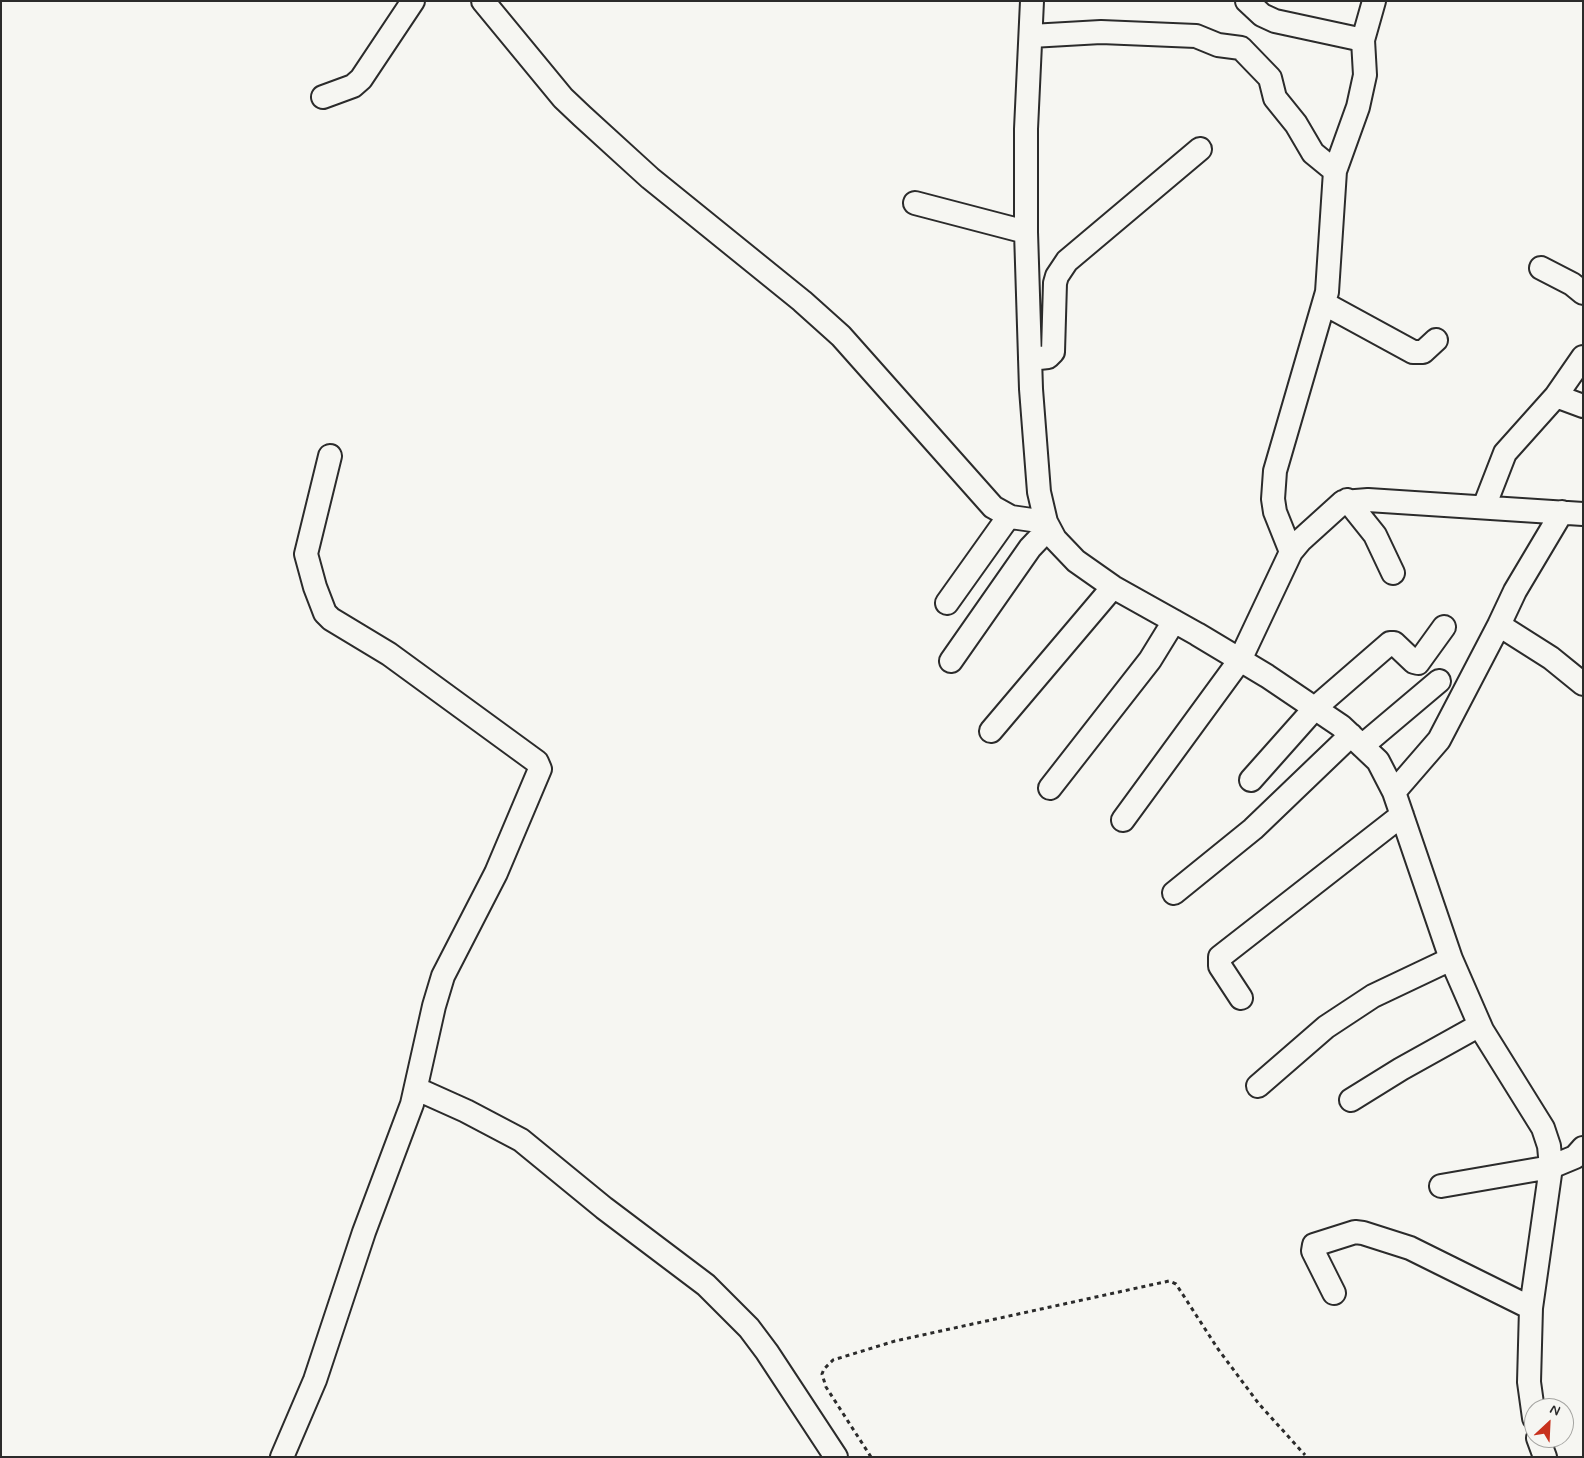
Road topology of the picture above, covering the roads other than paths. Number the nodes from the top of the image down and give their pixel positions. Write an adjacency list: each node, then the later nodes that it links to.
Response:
1 (413, 1): 8 (street)
2 (483, 1): 25 (street)
3 (1032, 1): 6 (street)
4 (1247, 1): 7 (street)
5 (1374, 1): 7 (street)
6 (1031, 36): 10 (street); 12 (street)
7 (1363, 40): 10 (street)
8 (323, 98)
9 (1200, 149): 18 (street)
10 (1335, 171): 15 (street)
11 (915, 203): 12 (street)
12 (1026, 232): 18 (street)
13 (1541, 268): 14 (street)
14 (1583, 293)
15 (1324, 304): 16 (street); 27 (street)
16 (1436, 340)
17 (1583, 357): 19 (street)
18 (1030, 359): 26 (street)
19 (1556, 396): 20 (street); 23 (street)
20 (1583, 406)
21 (330, 456): 51 (street)
22 (1348, 500): 23 (street); 27 (street); 28 (street)
23 (1484, 507): 24 (street)
24 (1577, 510): 32 (street)
25 (1009, 516): 26 (street); 30 (street)
26 (1048, 525): 29 (street); 35 (street)
27 (1291, 552): 34 (street)
28 (1393, 573)
29 (1112, 587): 31 (street); 39 (street)
30 (947, 603)
31 (1174, 620): 34 (street); 42 (street)
32 (1499, 625): 37 (street); 43 (street)
33 (1444, 627): 38 (street)
34 (1240, 660): 38 (street); 45 (street)
35 (952, 661)
36 (1439, 681): 40 (street)
37 (1583, 684)
38 (1315, 708): 40 (street); 41 (street)
39 (991, 731)
40 (1357, 741): 43 (street); 46 (street)
41 (1250, 780)
42 (1050, 788)
43 (1394, 792): 44 (street)
44 (1402, 815): 47 (street); 48 (street)
45 (1123, 820)
46 (1174, 893)
47 (1451, 959): 49 (street); 50 (street)
48 (1241, 998)
49 (1480, 1025): 52 (street); 54 (street)
50 (1258, 1086)
51 (417, 1088): 59 (street); 60 (street)
52 (1351, 1100)
53 (1583, 1148): 54 (street)
54 (1551, 1167): 55 (street); 57 (street)
55 (1441, 1186)
56 (1334, 1293): 57 (street)
57 (1531, 1308): 58 (street)
58 (1531, 1398)
59 (282, 1457)
60 (836, 1457)

